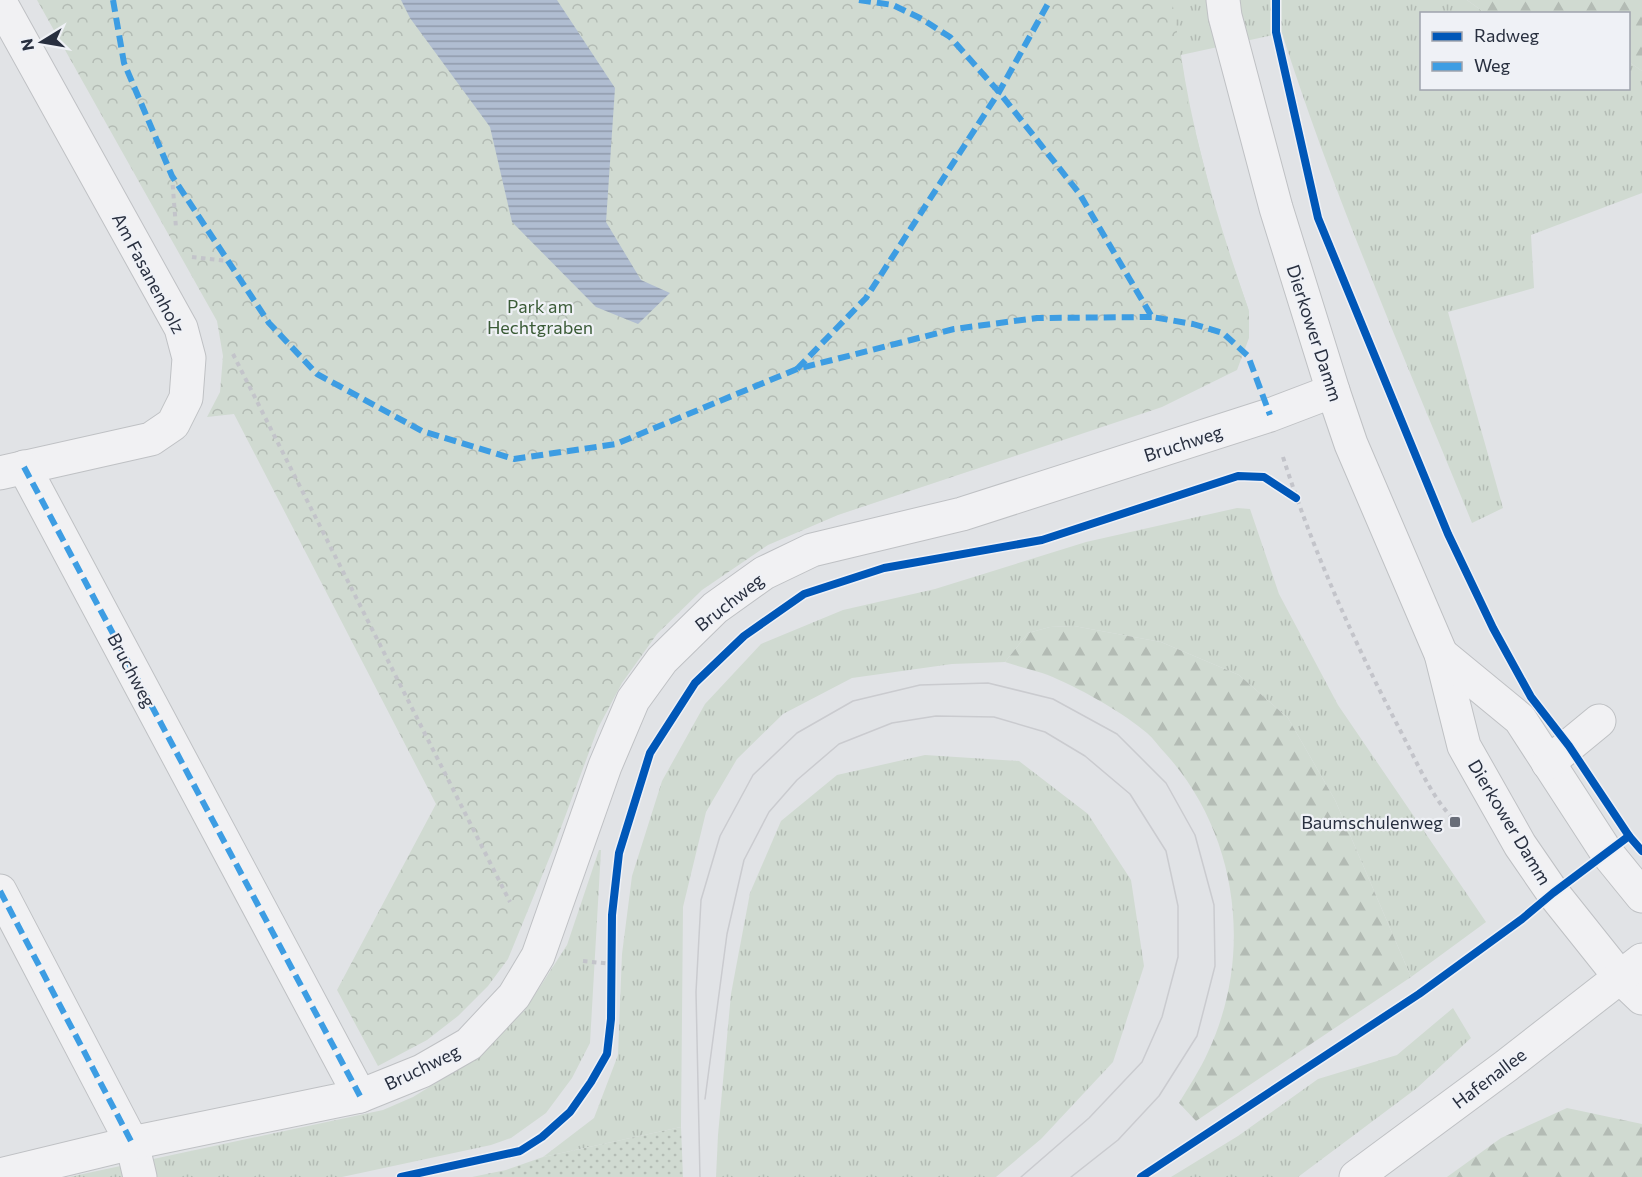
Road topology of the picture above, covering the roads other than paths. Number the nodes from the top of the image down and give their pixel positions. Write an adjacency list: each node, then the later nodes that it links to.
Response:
1 (1223, 0): 3 (street, Dierkower Damm)
2 (0, 2): 4 (street, Am Fasanenholz)
3 (1334, 391): 5 (street, Dierkower Damm); 11 (street, Bruchweg)
4 (12, 470): 11 (street, Bruchweg)
5 (1441, 654): 7 (street, Dierkower Damm); 10 (street, Dierkower Damm)
6 (1599, 721): 7 (street)
7 (1548, 763): 9 (street, Dierkower Damm)
8 (0, 891): 12 (street)
9 (1642, 896)
10 (1635, 978): 15 (street, Hafenallee)
11 (360, 1096): 12 (street, Bruchweg)
12 (132, 1143): 13 (street, Bruchweg); 14 (street)
13 (0, 1175)
14 (140, 1177)
15 (1356, 1177)

